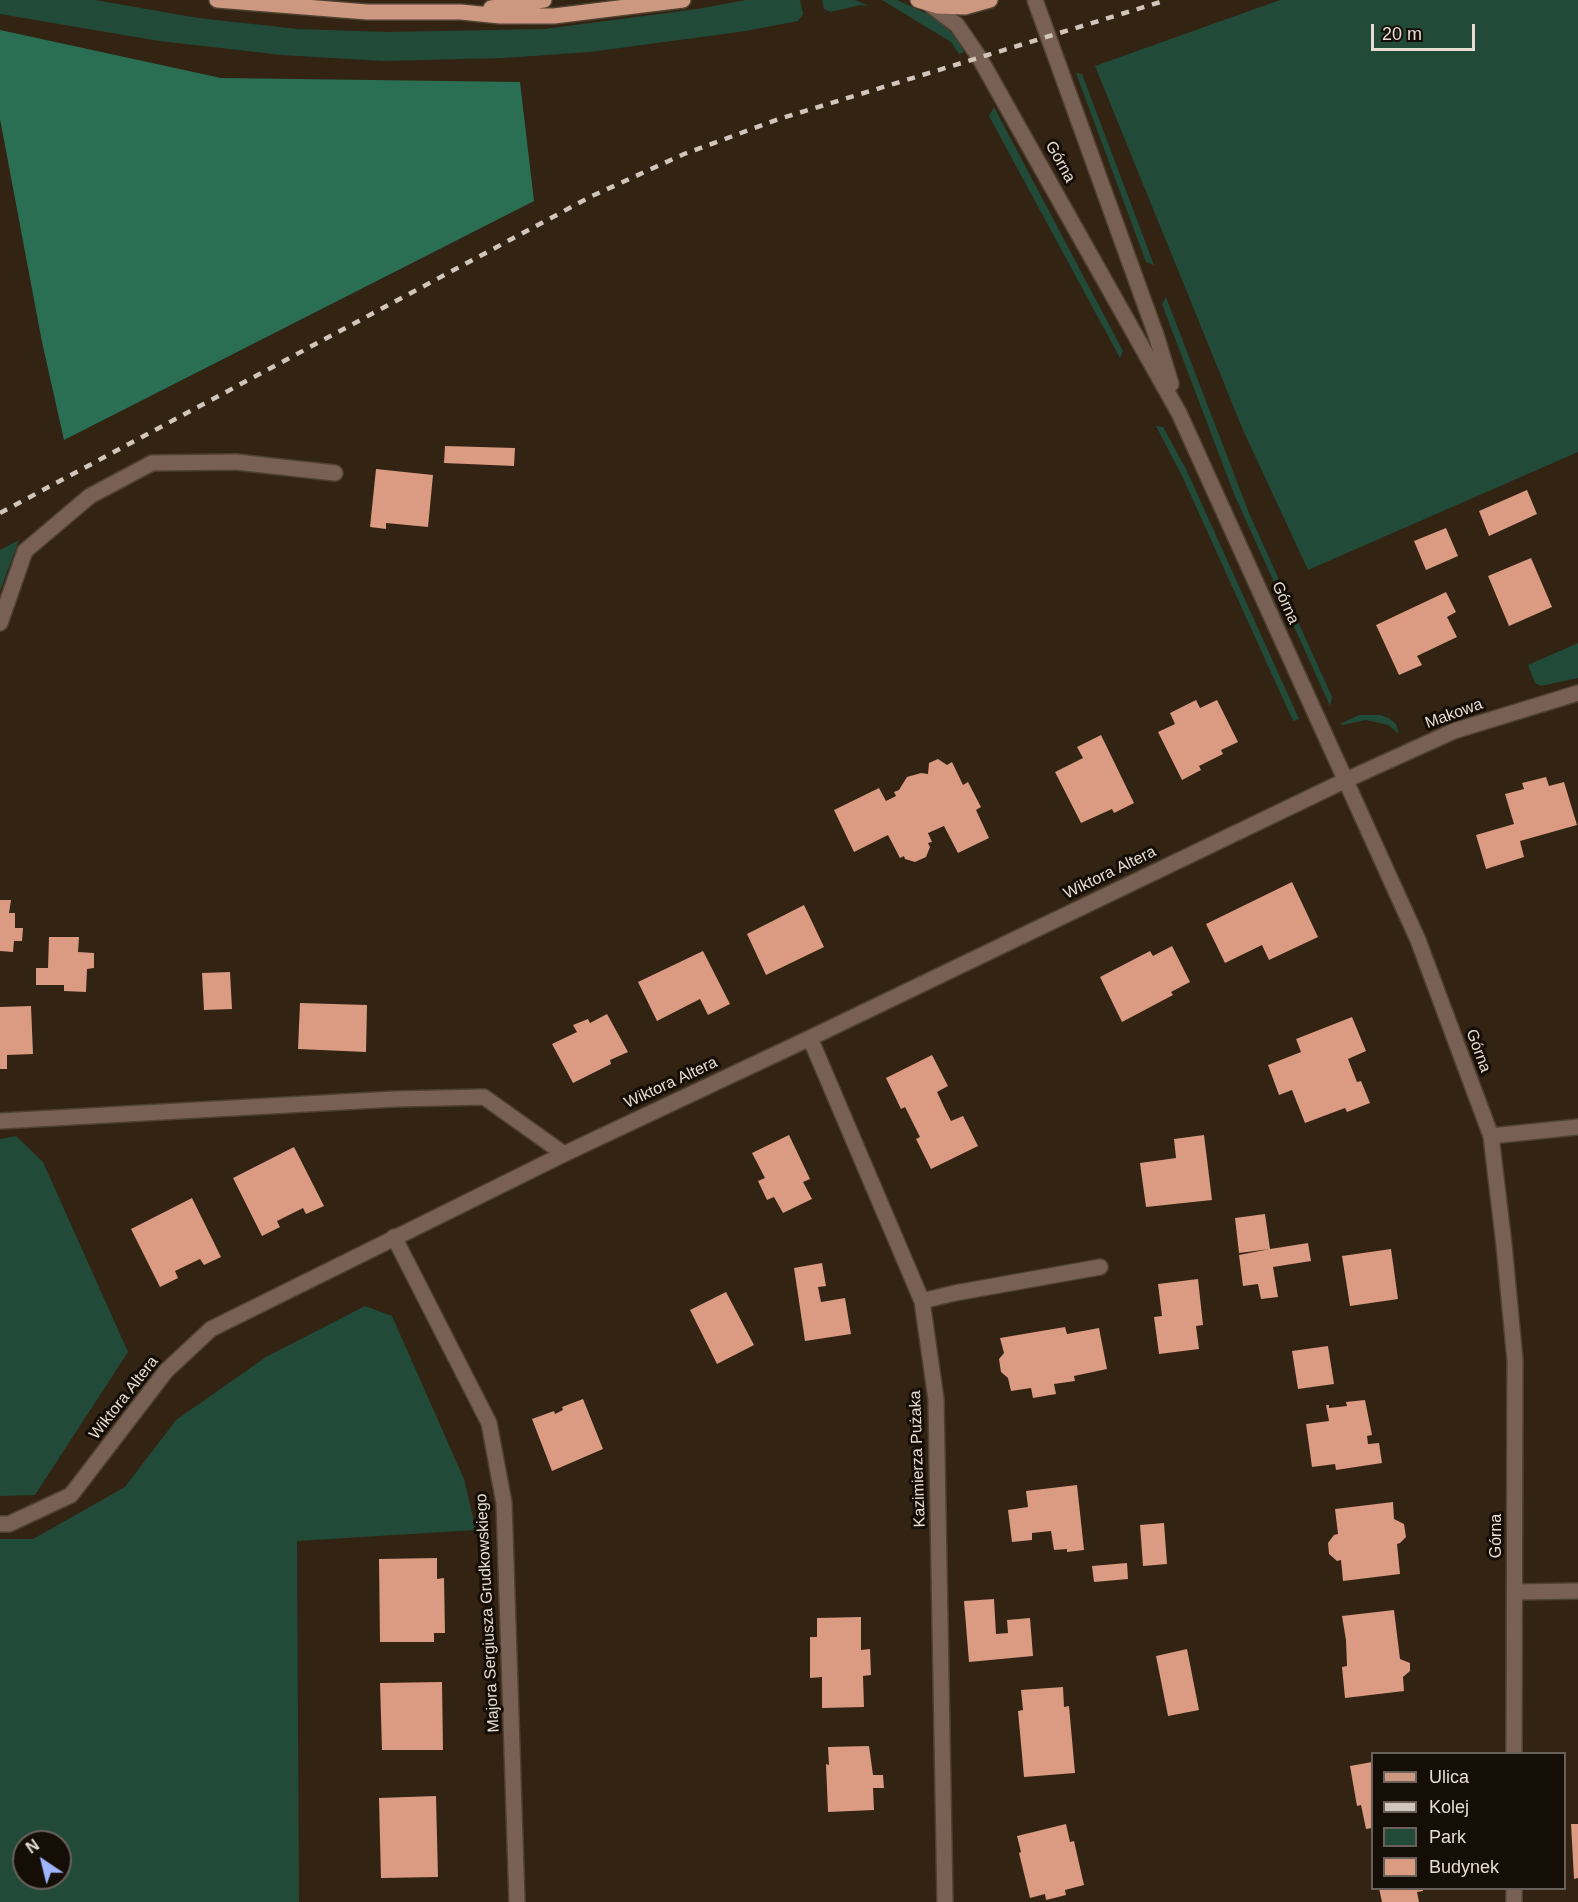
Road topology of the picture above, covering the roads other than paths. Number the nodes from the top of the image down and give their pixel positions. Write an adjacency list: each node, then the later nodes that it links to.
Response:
1 (217, 0): 7 (main road)
2 (544, 0): 7 (main road)
3 (683, 0): 7 (main road)
4 (990, 0): 6 (main road)
5 (1035, 0): 8 (street, Górna)
6 (924, 2): 8 (street, Górna)
7 (461, 12)
8 (1179, 413): 12 (street, Górna)
9 (335, 473): 10 (street)
10 (0, 623)
11 (1578, 693): 12 (street, Makowa)
12 (1346, 780): 13 (street, Wiktora Altera); 16 (street, Górna)
13 (810, 1038): 17 (street, Wiktora Altera); 20 (street, Kazimierza Pużaka)
14 (0, 1121): 17 (street)
15 (1578, 1127): 16 (street)
16 (1491, 1136): 23 (street, Górna)
17 (564, 1154): 18 (street, Wiktora Altera)
18 (394, 1237): 21 (street, Wiktora Altera); 25 (street, Majora Sergiusza Grudkowskiego)
19 (1100, 1267): 20 (street)
20 (922, 1301): 26 (street, Kazimierza Pużaka)
21 (0, 1524)
22 (1578, 1591): 23 (street)
23 (1515, 1592): 24 (street, Górna)
24 (1514, 1752)
25 (517, 1902)
26 (945, 1902)

